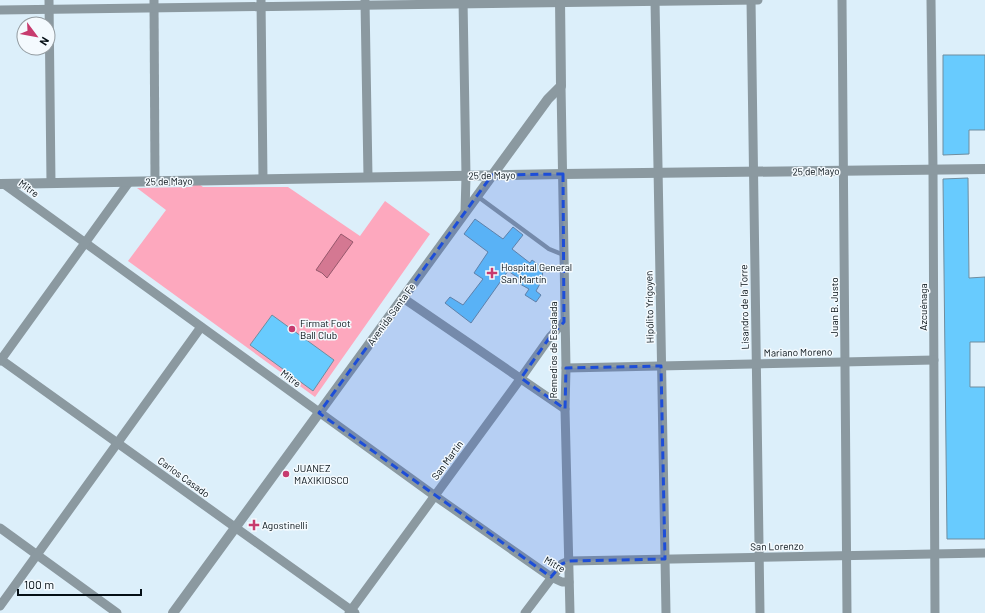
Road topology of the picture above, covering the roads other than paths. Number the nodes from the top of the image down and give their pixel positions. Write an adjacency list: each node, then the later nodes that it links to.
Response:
1 (751, 0): 2 (street); 6 (street); 17 (street, Lisandro de la Torre)
2 (758, 0)
3 (842, 0): 16 (street, Juan B. Justo)
4 (931, 0): 14 (street, Azcuénaga)
5 (560, 1): 6 (street); 7 (street); 13 (street)
6 (655, 1): 18 (street, Hipólito Yrigoyen)
7 (463, 2): 9 (street); 21 (street)
8 (261, 3): 9 (street); 10 (street); 23 (street)
9 (365, 3): 22 (street)
10 (154, 4): 11 (street); 24 (street)
11 (49, 5): 12 (street); 26 (street)
12 (0, 10)
13 (561, 86): 19 (street, Remedios de Escalada); 20 (street, Avenida Santa Fe)
14 (933, 169): 15 (street, 25 de Mayo); 16 (street, 25 de Mayo); 36 (street, Azcuénaga)
15 (985, 169)
16 (844, 170): 17 (street, 25 de Mayo); 37 (street, Juan B. Justo)
17 (753, 172): 18 (street, 25 de Mayo); 38 (street, Lisandro de la Torre)
18 (658, 173): 19 (street, 25 de Mayo); 39 (street, Hipólito Yrigoyen)
19 (562, 174): 20 (street, 25 de Mayo); 31 (street, Remedios de Escalada)
20 (492, 175): 21 (street, 25 de Mayo); 28 (street, Avenida Santa Fe)
21 (466, 176): 22 (street, 25 de Mayo); 29 (street)
22 (368, 178): 23 (street, 25 de Mayo)
23 (263, 179): 24 (street, 25 de Mayo)
24 (155, 181): 25 (street, 25 de Mayo)
25 (129, 182): 26 (street, 25 de Mayo); 30 (street)
26 (51, 183): 27 (street, 25 de Mayo)
27 (2, 184): 30 (street, Mitre)
28 (477, 196): 29 (street, Avenida Santa Fe); 31 (lane)
29 (465, 213): 32 (street, Avenida Santa Fe)
30 (85, 243): 34 (street, Mitre); 35 (street)
31 (564, 255): 33 (street, Remedios de Escalada)
32 (403, 298): 41 (street); 43 (street, Avenida Santa Fe)
33 (564, 322): 40 (street, Remedios de Escalada); 41 (street, San Martín)
34 (201, 327): 43 (street, Mitre); 44 (street)
35 (0, 360): 44 (street, Carlos Casado)
36 (934, 360): 37 (street, Mariano Moreno); 49 (street, Azcuénaga)
37 (845, 362): 38 (street, Mariano Moreno); 51 (street, Juan B. Justo)
38 (756, 364): 39 (street, Mariano Moreno); 52 (street, Lisandro de la Torre)
39 (661, 366): 40 (street, Mariano Moreno); 53 (street, Hipólito Yrigoyen)
40 (566, 368): 42 (street, Remedios de Escalada)
41 (521, 378): 42 (street); 45 (street, San Martín)
42 (565, 408): 54 (street, Remedios de Escalada)
43 (319, 413): 45 (street, Mitre); 47 (street, Avenida Santa Fe)
44 (118, 443): 47 (street, Carlos Casado); 50 (street)
45 (435, 496): 55 (street, Mitre); 58 (street, San Martín)
46 (0, 528): 50 (street)
47 (236, 528): 58 (street, Carlos Casado); 60 (street, Avenida Santa Fe)
48 (985, 553): 49 (street, San Lorenzo)
49 (935, 554): 51 (street, San Lorenzo); 66 (street, Azcuénaga)
50 (37, 555): 57 (street); 59 (street)
51 (847, 556): 52 (street, San Lorenzo); 65 (street, Juan B. Justo)
52 (759, 557): 53 (street, San Lorenzo); 64 (street, Lisandro de la Torre)
53 (665, 559): 54 (street, San Lorenzo); 63 (street, Hipólito Yrigoyen)
54 (569, 561): 55 (street); 56 (street, Remedios de Escalada)
55 (551, 577): 56 (street, Mitre); 61 (street)
56 (569, 582): 62 (street, Remedios de Escalada)
57 (0, 606)
58 (352, 612)
59 (118, 613)
60 (173, 613)
61 (525, 613)
62 (570, 613)
63 (666, 613)
64 (760, 613)
65 (847, 613)
66 (935, 613)

